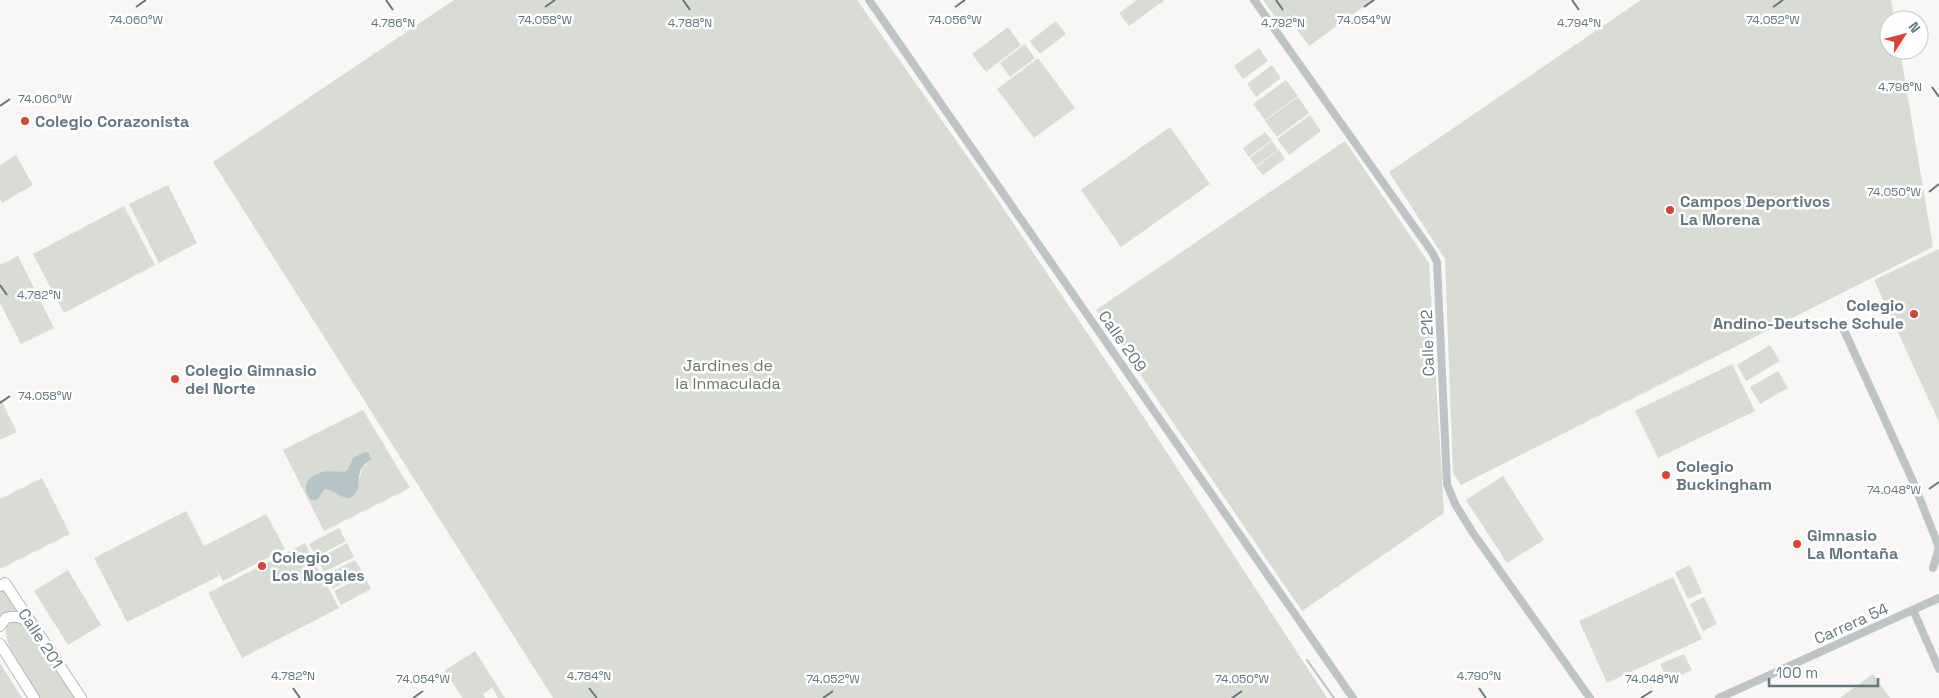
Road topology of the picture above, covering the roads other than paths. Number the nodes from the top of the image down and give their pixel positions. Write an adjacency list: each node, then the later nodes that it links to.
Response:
1 (869, 0): 14 (street, Calle 209)
2 (1254, 0): 15 (street, Calle 212)
3 (1843, 328): 4 (street)
4 (1933, 568)
5 (3, 584): 9 (main road, Calle 201)
6 (1939, 598): 7 (street, Carrera 54)
7 (1913, 610): 11 (street); 16 (street, Carrera 54)
8 (0, 626): 9 (main road)
9 (35, 627): 13 (main road, Calle 201)
10 (1, 644): 12 (main road)
11 (1939, 670)
12 (34, 698)
13 (81, 698)
14 (1354, 698)
15 (1590, 698)
16 (1719, 698)

